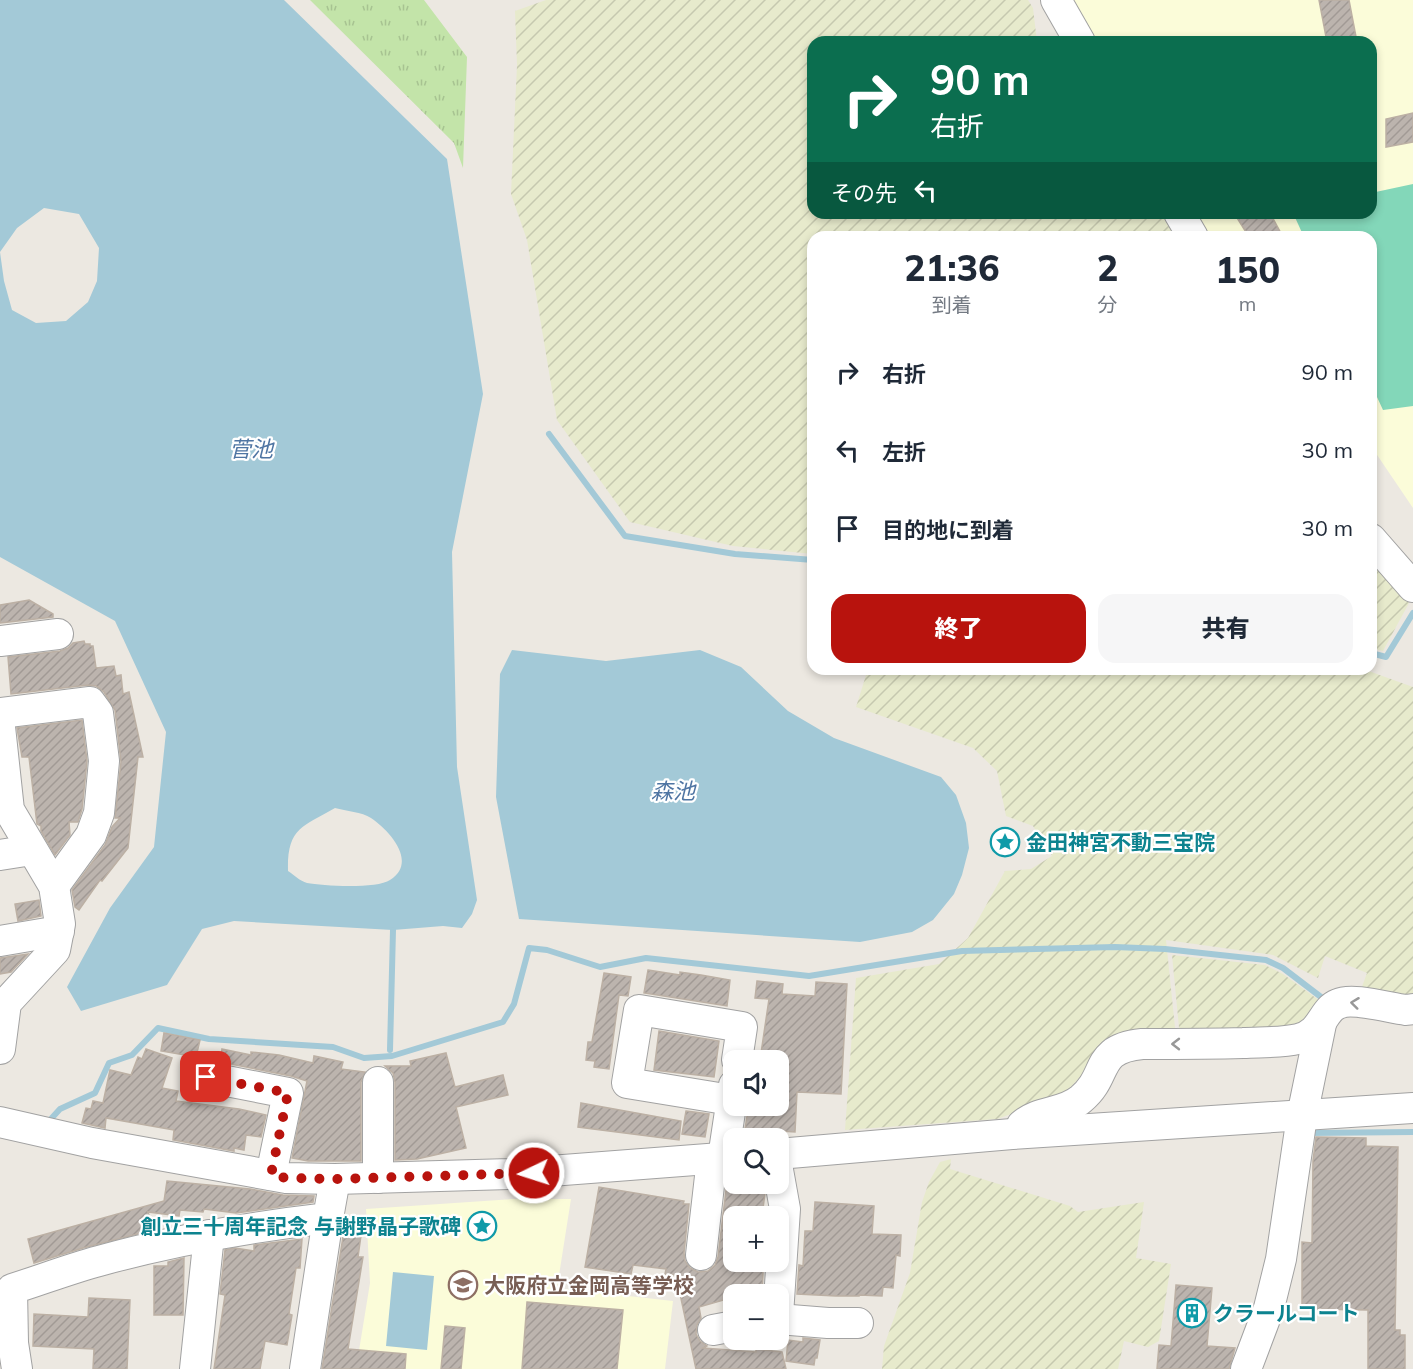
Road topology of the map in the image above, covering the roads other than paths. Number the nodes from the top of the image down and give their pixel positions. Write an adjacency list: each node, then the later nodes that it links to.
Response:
1 (1056, 0): 2 (street)
2 (1077, 36)
3 (1377, 546): 4 (street)
4 (1413, 587)
5 (58, 634): 6 (street)
6 (0, 641)
7 (0, 729): 8 (street); 10 (street)
8 (32, 850): 9 (street); 10 (street)
9 (0, 855)
10 (54, 886): 11 (street)
11 (58, 931): 12 (street); 15 (street)
12 (0, 940)
13 (1413, 1010): 14 (street, one-way to 14)
14 (1321, 1024): 21 (street); 23 (street, one-way to 23)
15 (0, 1047)
16 (739, 1050): 19 (street)
17 (206, 1077): 26 (street)
18 (378, 1082): 27 (street)
19 (723, 1091)
20 (1413, 1108): 21 (street)
21 (1302, 1116): 23 (street); 39 (street)
22 (0, 1122): 26 (street)
23 (1012, 1134): 24 (street)
24 (789, 1153)
25 (723, 1158): 27 (street); 32 (street)
26 (271, 1175): 28 (street)
27 (378, 1178): 28 (street)
28 (335, 1179): 30 (street)
29 (782, 1194): 33 (street)
30 (328, 1218): 31 (street); 38 (street)
31 (209, 1235): 36 (street); 37 (street)
32 (701, 1255)
33 (780, 1284)
34 (789, 1318): 35 (street)
35 (858, 1323)
36 (10, 1351)
37 (195, 1369)
38 (306, 1369)
39 (1246, 1369)

